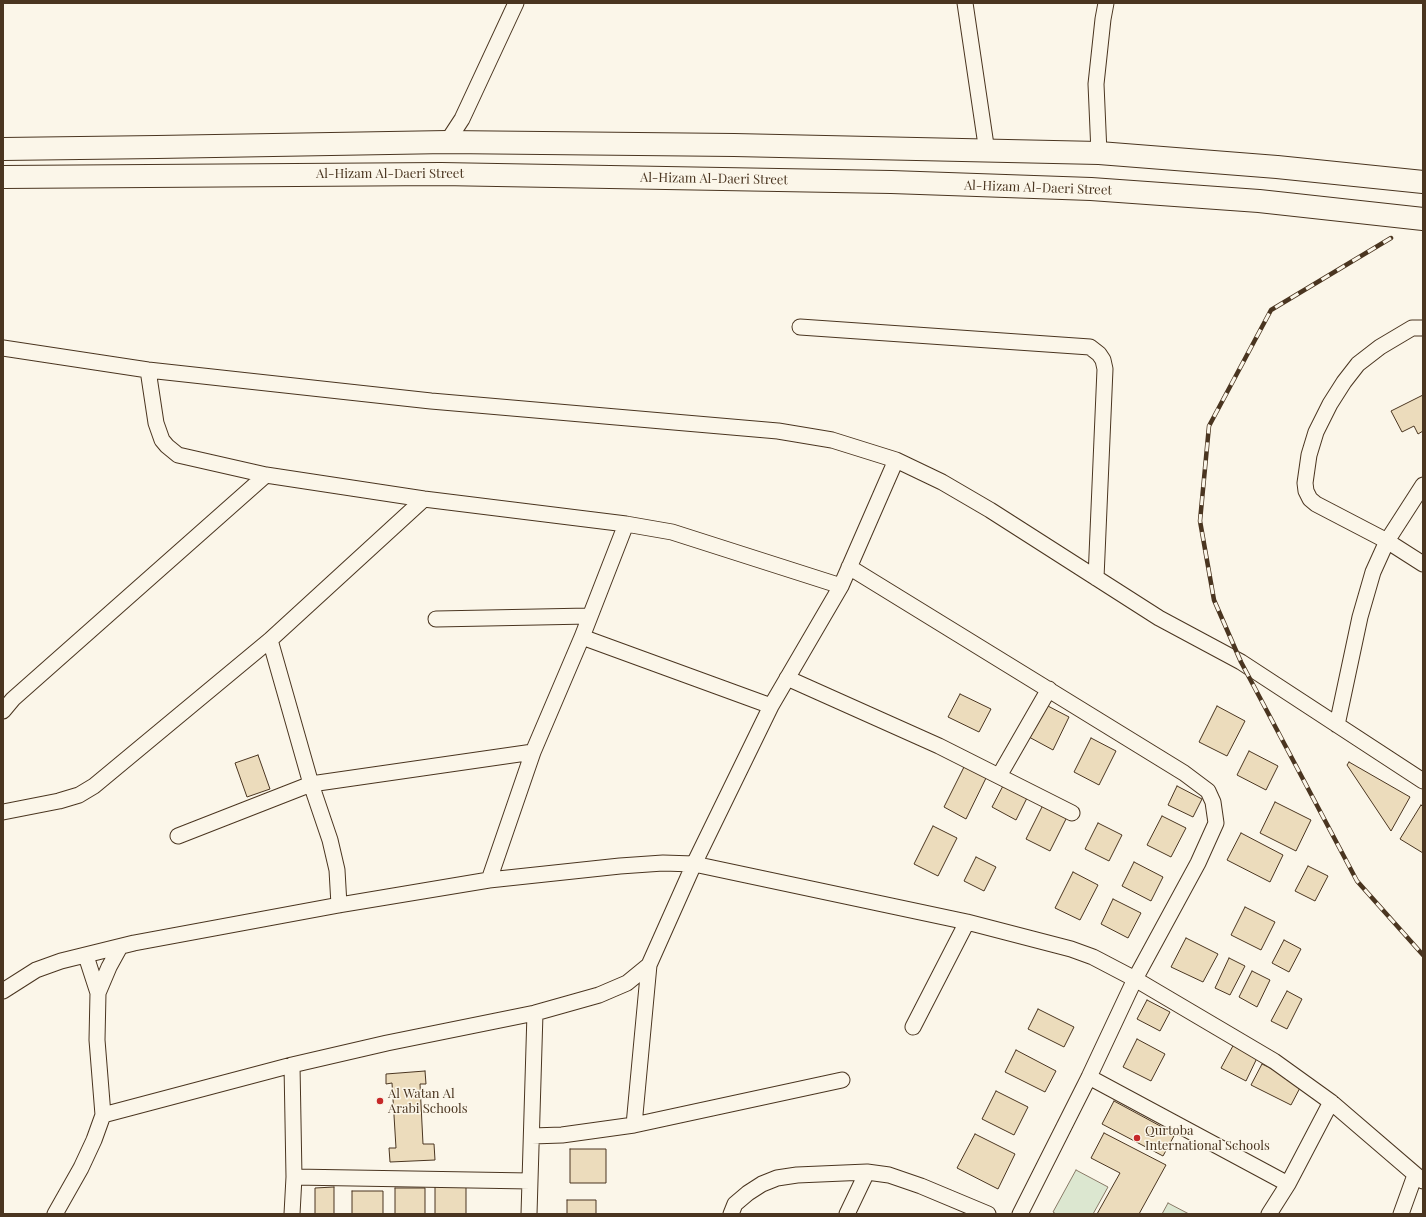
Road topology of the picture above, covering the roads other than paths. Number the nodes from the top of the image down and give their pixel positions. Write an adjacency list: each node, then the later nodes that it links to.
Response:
1 (516, 3): 4 (street)
2 (965, 3): 6 (street)
3 (1106, 3): 7 (street)
4 (447, 142): 5 (highway); 6 (highway)
5 (3, 149)
6 (987, 152): 7 (highway)
7 (1099, 153): 9 (highway)
8 (3, 177): 10 (highway, Al-Hizam Al-Daeri Street)
9 (1422, 181)
10 (1423, 219)
11 (800, 327): 23 (street)
12 (1423, 328): 20 (street)
13 (3, 348): 14 (street)
14 (148, 370): 15 (street); 16 (street)
15 (896, 460): 22 (street); 23 (street)
16 (266, 475): 18 (street); 32 (street)
17 (1423, 485): 20 (street)
18 (424, 499): 19 (street); 28 (street)
19 (626, 524): 24 (street); 25 (street)
20 (1387, 541): 21 (street); 33 (street)
21 (1423, 564)
22 (849, 567): 24 (street); 30 (street)
23 (1096, 578): 33 (street)
24 (841, 586): 29 (street)
25 (589, 616): 26 (street); 27 (street)
26 (436, 619)
27 (582, 637): 31 (street); 34 (street)
28 (270, 640): 37 (street); 38 (street)
29 (788, 678): 31 (street); 35 (street)
30 (1049, 689): 35 (street); 48 (street)
31 (771, 706): 41 (street)
32 (4, 709)
33 (1337, 725): 36 (street)
34 (533, 752): 37 (street); 42 (street)
35 (1000, 776): 39 (street)
36 (1422, 778)
37 (311, 784): 40 (street); 43 (street)
38 (3, 812)
39 (1072, 813)
40 (178, 836)
41 (694, 864): 42 (street); 44 (street); 47 (street)
42 (489, 880): 43 (street)
43 (339, 905): 45 (street)
44 (967, 922): 48 (street); 52 (street)
45 (120, 948): 46 (street); 50 (street)
46 (86, 956): 49 (street); 50 (street)
47 (650, 965): 51 (street); 58 (street)
48 (1135, 979): 54 (street); 56 (street)
49 (3, 991)
50 (98, 993): 57 (street)
51 (535, 1013): 53 (street); 59 (street)
52 (913, 1027)
53 (292, 1065): 57 (street); 61 (street)
54 (1089, 1077): 64 (street); 71 (street)
55 (842, 1080): 58 (street)
56 (1331, 1102): 62 (street); 64 (street)
57 (103, 1115): 65 (street)
58 (634, 1125): 59 (street)
59 (532, 1136): 63 (street)
60 (867, 1172): 68 (street); 69 (street); 70 (street)
61 (294, 1177): 63 (street); 66 (street)
62 (1419, 1178): 73 (street)
63 (530, 1181): 67 (street)
64 (1288, 1184): 72 (street)
65 (55, 1214)
66 (292, 1214)
67 (529, 1214)
68 (731, 1214)
69 (847, 1214)
70 (988, 1214)
71 (1020, 1214)
72 (1269, 1214)
73 (1400, 1214)

